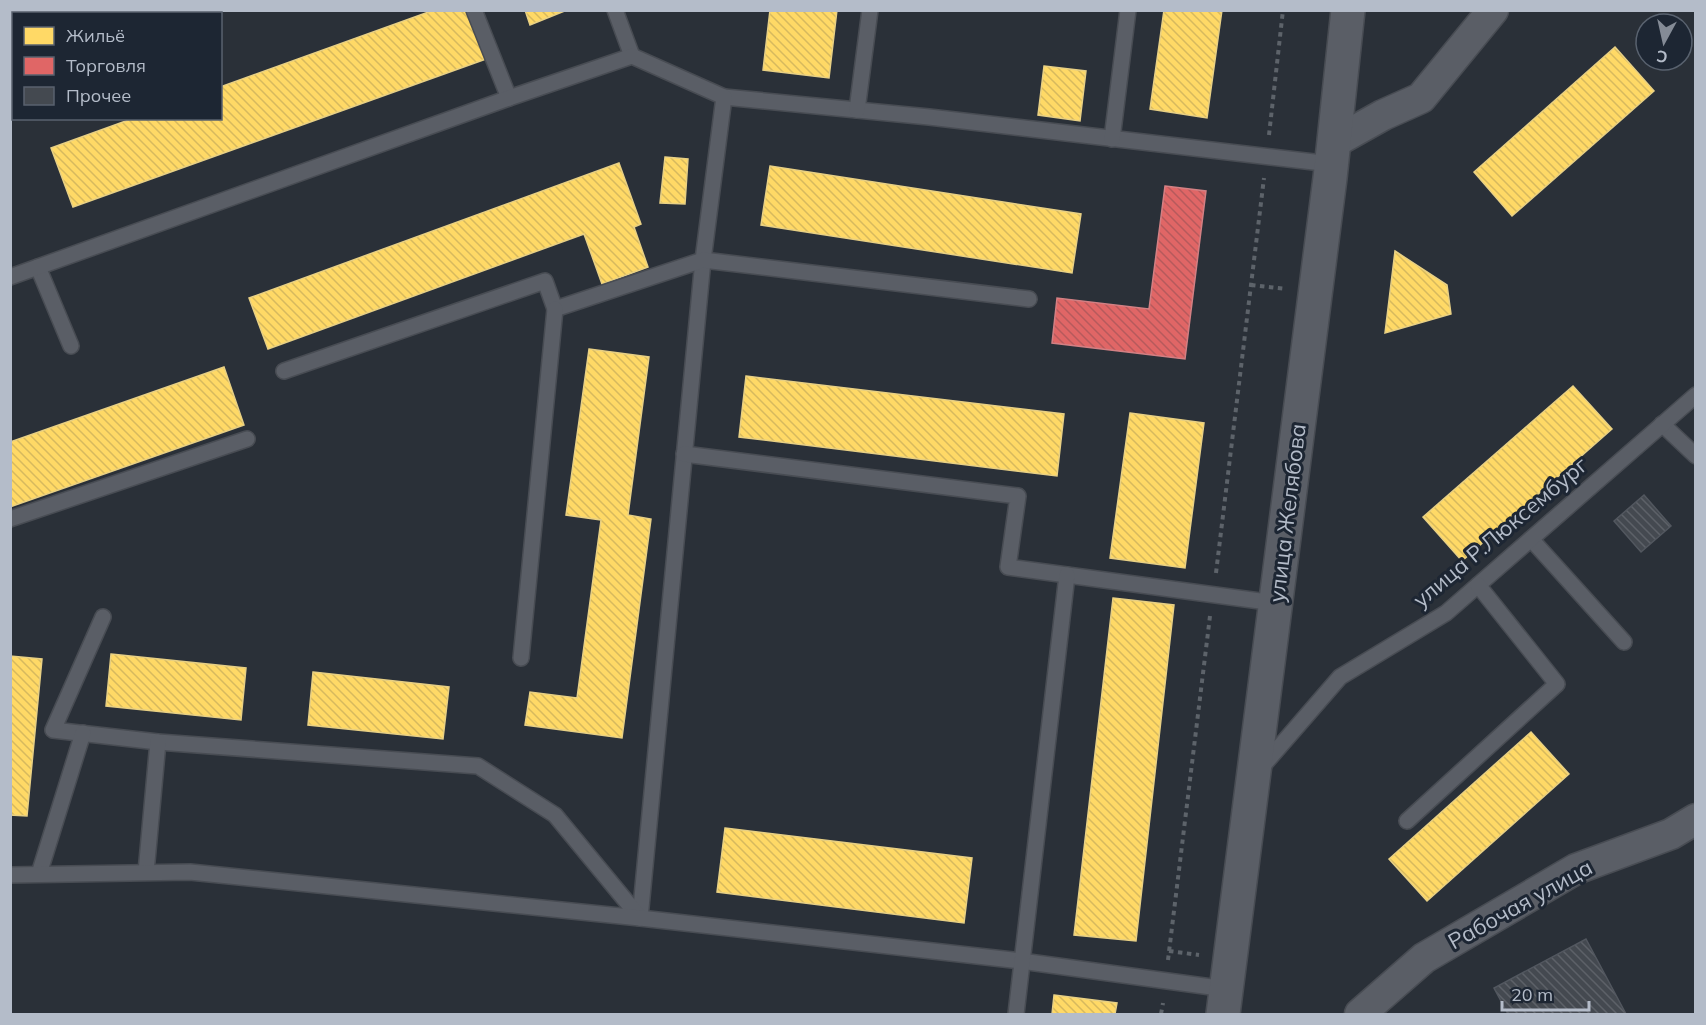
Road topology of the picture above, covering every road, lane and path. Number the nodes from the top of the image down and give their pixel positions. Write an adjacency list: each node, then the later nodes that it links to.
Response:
1 (474, 10): 10 (lane)
2 (615, 10): 8 (lane)
3 (870, 10): 11 (lane)
4 (1128, 10): 12 (lane)
5 (1282, 10): 14 (path)
6 (1348, 10): 13 (street, улица Желябова)
7 (1493, 10): 13 (street)
8 (632, 56): 9 (lane); 10 (lane)
9 (724, 97): 11 (lane); 15 (lane)
10 (509, 98): 16 (lane)
11 (857, 110): 12 (lane)
12 (1112, 139): 14 (lane)
13 (1332, 154): 14 (lane); 32 (street, улица Желябова)
14 (1267, 157): 31 (path)
15 (703, 260): 18 (lane); 19 (lane); 25 (lane)
16 (38, 267): 17 (lane); 20 (lane)
17 (10, 277)
18 (1029, 299)
19 (555, 309): 21 (lane); 35 (lane)
20 (71, 346)
21 (284, 371)
22 (1695, 394): 23 (lane, улица Р.Люксембург)
23 (1662, 424): 26 (lane); 28 (lane, улица Р.Люксембург)
24 (247, 439): 27 (lane)
25 (684, 454): 29 (lane); 44 (lane)
26 (1695, 456)
27 (10, 519)
28 (1531, 539): 30 (lane, улица Р.Люксембург); 34 (lane)
29 (1067, 575): 31 (lane); 45 (lane)
30 (1478, 585): 38 (lane, улица Р.Люксембург); 40 (lane)
31 (1213, 595): 32 (lane); 46 (path)
32 (1275, 603): 38 (street, улица Желябова)
33 (103, 617): 36 (lane)
34 (1624, 642)
35 (521, 658)
36 (83, 734): 37 (lane); 42 (lane)
37 (158, 742): 41 (lane); 44 (lane)
38 (1255, 774): 47 (street, улица Желябова)
39 (1695, 819): 50 (street, Рабочая улица)
40 (1407, 821)
41 (146, 872): 42 (lane); 44 (lane)
42 (39, 874): 43 (lane)
43 (10, 875)
44 (640, 918): 45 (lane)
45 (1022, 961): 46 (lane); 48 (lane)
46 (1165, 980): 47 (lane); 49 (path)
47 (1225, 1002)
48 (1016, 1014)
49 (1161, 1014)
50 (1360, 1014)

